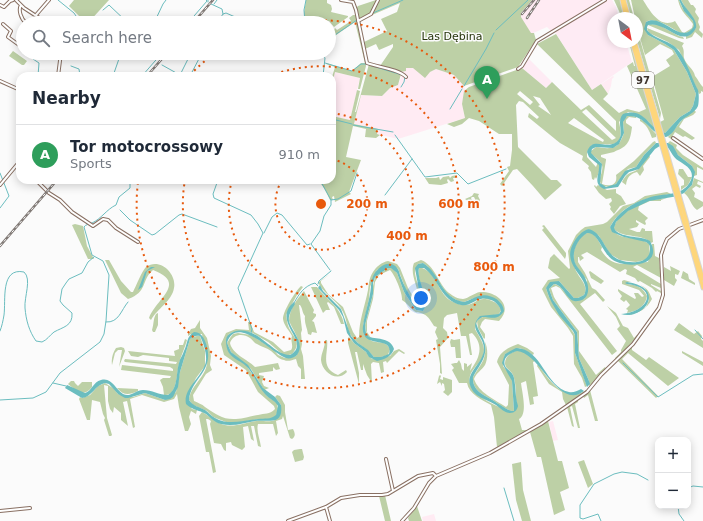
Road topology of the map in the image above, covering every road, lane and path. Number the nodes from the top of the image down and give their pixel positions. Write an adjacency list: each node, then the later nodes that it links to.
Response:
1 (15, 0): 8 (street); 9 (street)
2 (49, 0): 11 (street)
3 (342, 0): 7 (street)
4 (378, 0): 13 (street)
5 (605, 0): 18 (street)
6 (623, 0): 10 (main road)
7 (353, 1): 13 (street)
8 (0, 5)
9 (21, 5): 11 (street); 12 (street)
10 (626, 12)
11 (36, 15)
12 (21, 16)
13 (358, 21): 20 (street)
14 (3, 24): 15 (street)
15 (16, 43)
16 (636, 48): 29 (main road, 97, bridge)
17 (60, 60): 19 (street)
18 (518, 69)
19 (59, 72)
20 (406, 77)
21 (0, 81): 22 (street)
22 (16, 88)
23 (673, 138): 24 (street)
24 (703, 159)
25 (16, 165): 27 (street)
26 (40, 184): 30 (street)
27 (0, 185)
28 (703, 220): 34 (street)
29 (687, 228): 31 (main road, 97); 32 (main road, 97)
30 (138, 242)
31 (703, 279)
32 (703, 288)
33 (386, 459): 35 (street)
34 (436, 476): 35 (street); 41 (street)
35 (393, 491): 37 (street)
36 (30, 508): 38 (street)
37 (326, 508): 39 (street); 40 (street)
38 (0, 511)
39 (288, 521)
40 (330, 521)
41 (402, 521)

